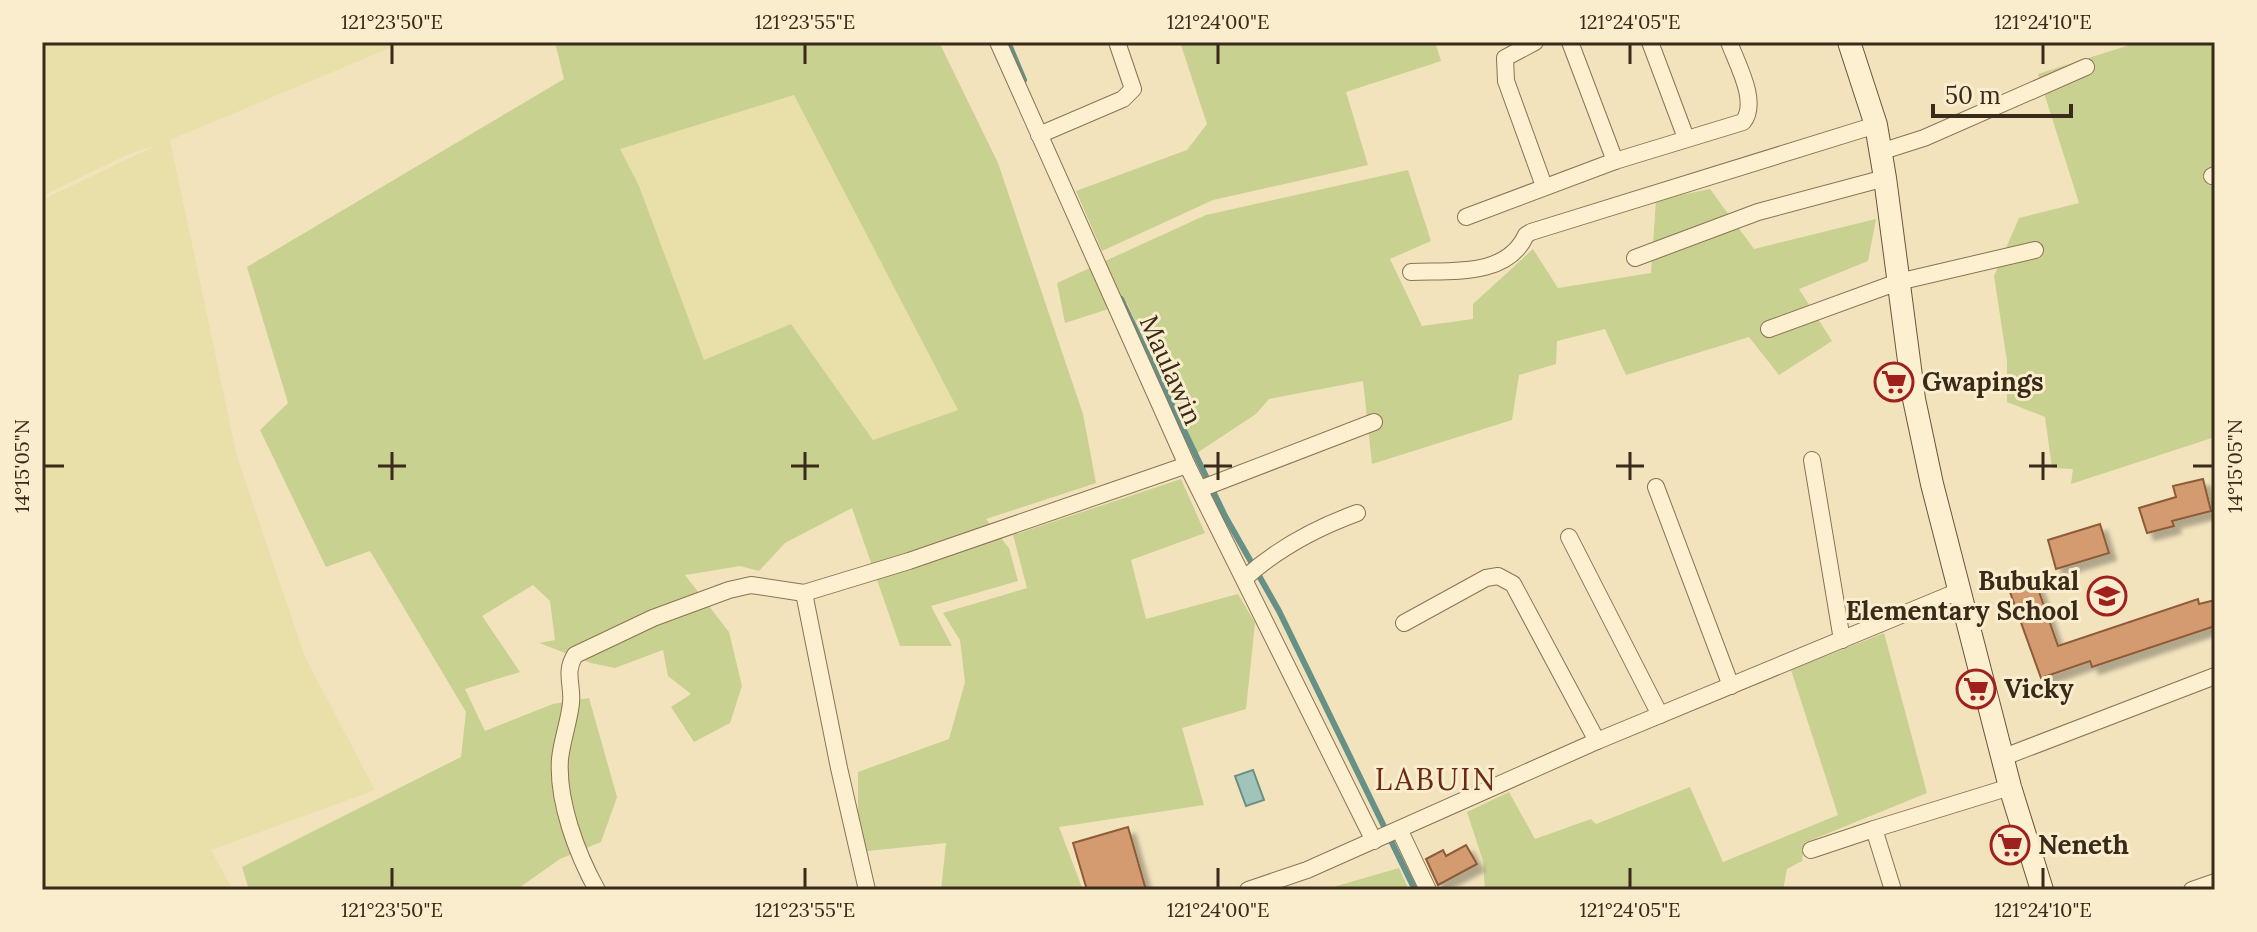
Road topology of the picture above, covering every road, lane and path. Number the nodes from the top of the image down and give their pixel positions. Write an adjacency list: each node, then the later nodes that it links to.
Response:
1 (998, 42): 10 (street, Maulawin)
2 (1117, 42): 10 (street)
3 (1535, 42): 15 (street)
4 (1570, 42): 13 (street)
5 (1650, 42): 11 (street)
6 (1729, 42): 11 (street)
7 (1849, 42): 9 (main road)
8 (2086, 67): 12 (street)
9 (1876, 125): 12 (main road); 19 (street)
10 (1039, 135): 24 (street, Maulawin)
11 (1686, 138): 13 (street)
12 (1880, 152): 14 (main road)
13 (1615, 161): 15 (street)
14 (1885, 178): 18 (street); 20 (main road)
15 (1544, 186): 16 (street)
16 (1466, 217)
17 (2035, 250): 20 (street)
18 (1635, 258)
19 (1411, 272)
20 (1898, 282): 21 (street); 30 (main road)
21 (1769, 329)
22 (1374, 422): 26 (street)
23 (1812, 460): 33 (street)
24 (1187, 465): 26 (street, Maulawin); 31 (street)
25 (1656, 487): 35 (street)
26 (1200, 489): 29 (street, Maulawin)
27 (1357, 513): 29 (street)
28 (1569, 537): 36 (street)
29 (1245, 578): 42 (street, Maulawin)
30 (1959, 591): 33 (street); 38 (main road)
31 (804, 593): 45 (street); 46 (street)
32 (1404, 623): 37 (street)
33 (1842, 640): 35 (street)
34 (2215, 676): 38 (street)
35 (1731, 686): 36 (street)
36 (1660, 715): 37 (street)
37 (1597, 741): 41 (street)
38 (2004, 757): 39 (main road)
39 (2010, 787): 40 (street); 50 (main road)
40 (1874, 829): 43 (street); 49 (street)
41 (1400, 831): 42 (street); 48 (street)
42 (1374, 841): 47 (street)
43 (1811, 850)
44 (2215, 882): 51 (street)
45 (597, 890)
46 (867, 890)
47 (1248, 890)
48 (1428, 890)
49 (1893, 890)
50 (2042, 890)
51 (2192, 890)

